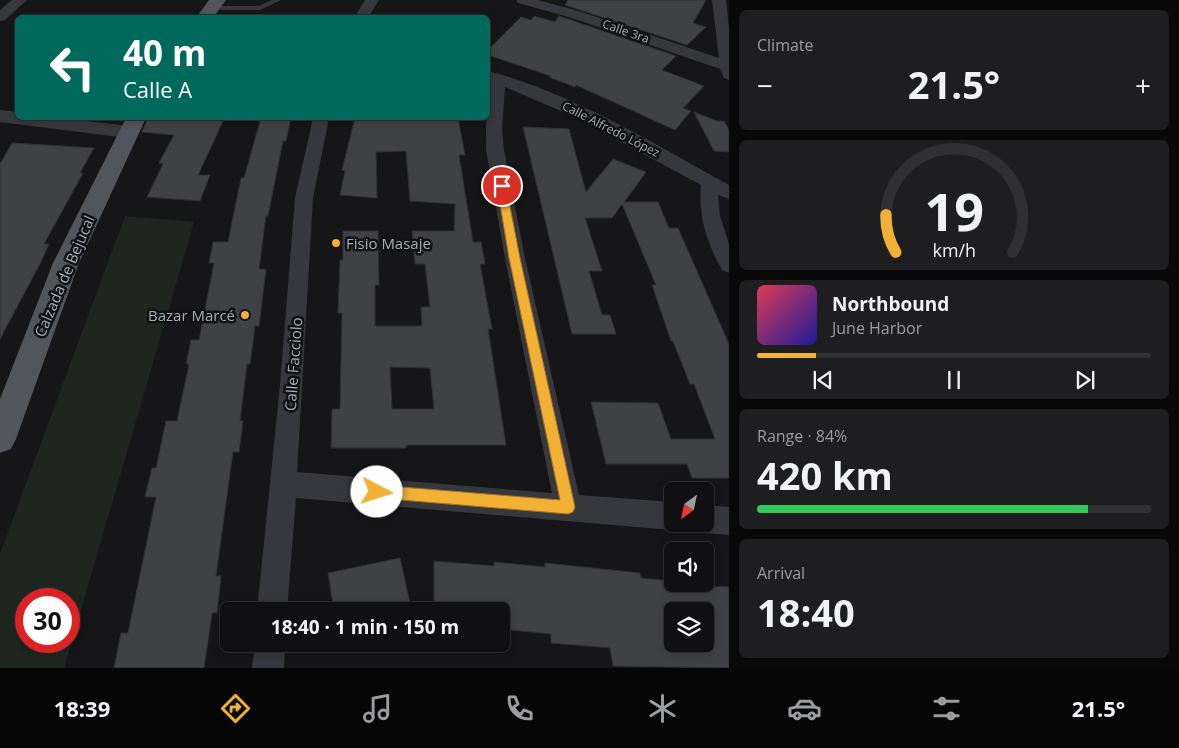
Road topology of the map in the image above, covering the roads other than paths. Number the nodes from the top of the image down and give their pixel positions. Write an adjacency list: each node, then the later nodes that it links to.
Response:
1 (20, 0): 9 (street)
2 (278, 0): 7 (lane)
3 (372, 0): 8 (street)
4 (523, 0): 10 (street, Calle 3ra)
5 (720, 0): 6 (street); 10 (street)
6 (729, 3)
7 (211, 9)
8 (363, 15)
9 (0, 17)
10 (728, 70)
11 (493, 78): 17 (street, Calle Alfredo López); 22 (street)
12 (0, 116): 13 (street)
13 (15, 117)
14 (59, 120): 16 (street)
15 (321, 120): 21 (street, Calle Facciolo)
16 (132, 125): 20 (main road, Calzada de Bejucal)
17 (710, 182): 18 (street, Calle Alfredo López); 19 (street)
18 (729, 193)
19 (729, 265)
20 (0, 439)
21 (282, 484): 22 (street); 26 (street, Calle Facciolo)
22 (568, 507): 23 (street)
23 (664, 515)
24 (714, 520): 25 (street)
25 (729, 521)
26 (273, 602)
27 (269, 652): 28 (street)
28 (268, 668)

